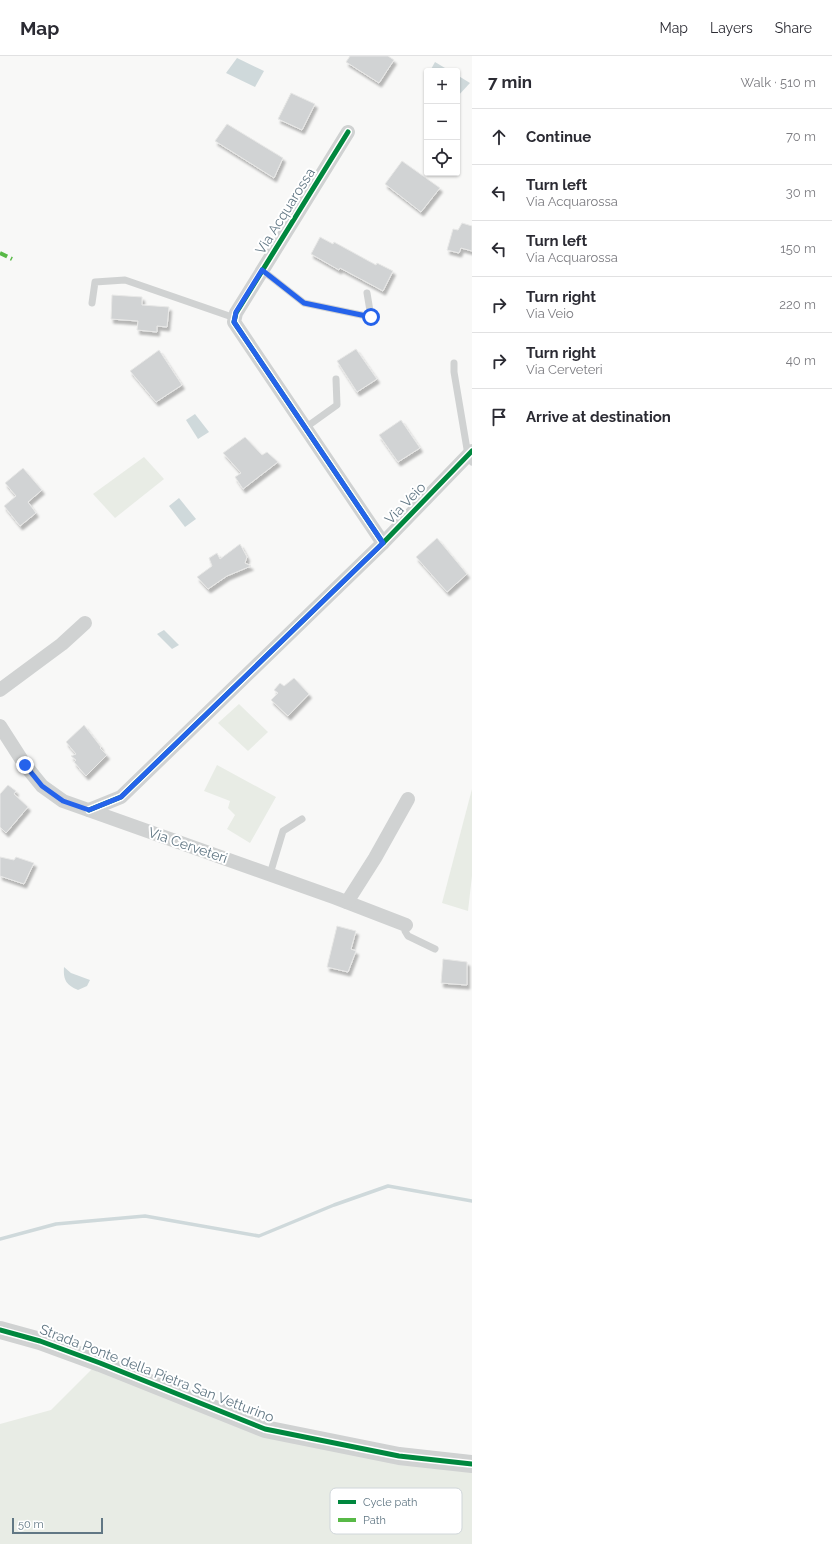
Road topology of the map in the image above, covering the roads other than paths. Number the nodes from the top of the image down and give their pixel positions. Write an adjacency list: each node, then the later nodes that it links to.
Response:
1 (348, 132): 2 (street, Via Acquarossa)
2 (262, 270): 3 (lane); 5 (street, Via Acquarossa)
3 (367, 292)
4 (92, 303): 5 (lane)
5 (235, 318): 8 (street)
6 (454, 363): 9 (lane)
7 (336, 380): 8 (lane)
8 (305, 428): 10 (street)
9 (471, 456): 10 (street, Via Veio)
10 (383, 543): 15 (street, Via Veio)
11 (85, 623): 12 (street)
12 (0, 690)
13 (0, 726): 15 (street, Via Cerveteri)
14 (408, 799): 18 (street)
15 (89, 810): 17 (street, Via Cerveteri)
16 (302, 819): 17 (lane)
17 (270, 874): 18 (street, Via Cerveteri)
18 (347, 902): 19 (street, Via Cerveteri)
19 (406, 925): 20 (lane)
20 (435, 949)
21 (0, 1330): 22 (street, Strada Ponte della Pietra San Vetturino)
22 (472, 1464)

